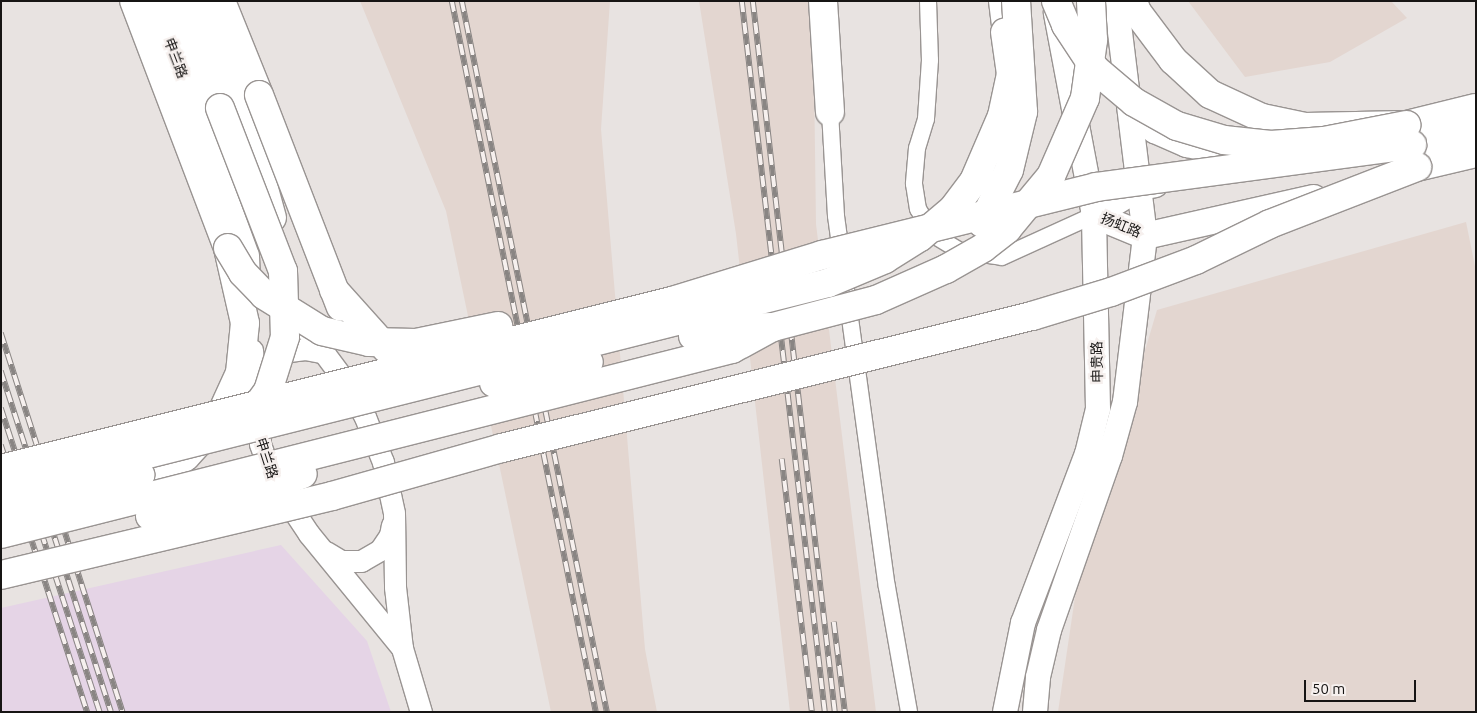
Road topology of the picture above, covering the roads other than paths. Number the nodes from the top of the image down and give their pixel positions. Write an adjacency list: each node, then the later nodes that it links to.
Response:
1 (134, 1): 29 (highway)
2 (155, 1): 29 (street, 申兰路)
3 (178, 1): 32 (highway, bridge)
4 (199, 1): 15 (highway)
5 (221, 1): 25 (highway, bridge)
6 (823, 1): 18 (highway)
7 (928, 1): 27 (street)
8 (1001, 1): 14 (main road)
9 (1016, 1): 31 (highway, bridge)
10 (1055, 1): 21 (highway, bridge); 27 (main road, 申贵路)
11 (1092, 1): 31 (highway, bridge)
12 (1116, 1): 17 (main road)
13 (1133, 1): 21 (highway, bridge)
14 (1005, 32): 40 (highway, bridge)
15 (240, 101): 25 (highway); 32 (highway, bridge)
16 (1476, 108): 21 (highway)
17 (1132, 111): 23 (main road); 26 (main road)
18 (830, 112): 50 (street)
19 (1476, 118): 23 (main road, 扬虹路)
20 (1476, 130): 21 (highway)
21 (1409, 135): 30 (highway, bridge)
22 (1476, 153): 37 (highway, bridge)
23 (1270, 161): 26 (main road, 扬虹路)
24 (1476, 161): 28 (main road, 扬虹路)
25 (290, 184): 33 (highway, bridge)
26 (1140, 187): 27 (main road, 扬虹路); 28 (main road)
27 (1094, 214): 28 (main road, 扬虹路); 51 (main road, 申贵路)
28 (1146, 236): 52 (main road)
29 (238, 252): 30 (highway, bridge); 35 (street, 申兰路); 36 (street, 申兰路); 43 (highway, bridge)
30 (822, 255): 39 (highway, bridge)
31 (946, 269): 34 (highway, bridge)
32 (283, 271): 41 (highway, bridge)
33 (334, 290): 34 (highway, bridge); 37 (highway, bridge)
34 (773, 328): 38 (highway, bridge)
35 (326, 353): 36 (street); 42 (street, 申兰路)
36 (253, 392): 46 (street, 申兰路)
37 (619, 421): 47 (highway, bridge)
38 (426, 427): 43 (highway, bridge); 45 (highway, bridge)
39 (1, 468)
40 (1, 491)
41 (1, 511)
42 (394, 513): 46 (street); 48 (street, 申兰路)
43 (88, 514): 44 (highway, bridge)
44 (1, 534)
45 (1, 550)
46 (323, 551): 48 (street, 申兰路)
47 (1, 575)
48 (402, 648): 49 (street, 申兰路)
49 (421, 712)
50 (909, 712)
51 (1005, 712)
52 (1035, 712)

